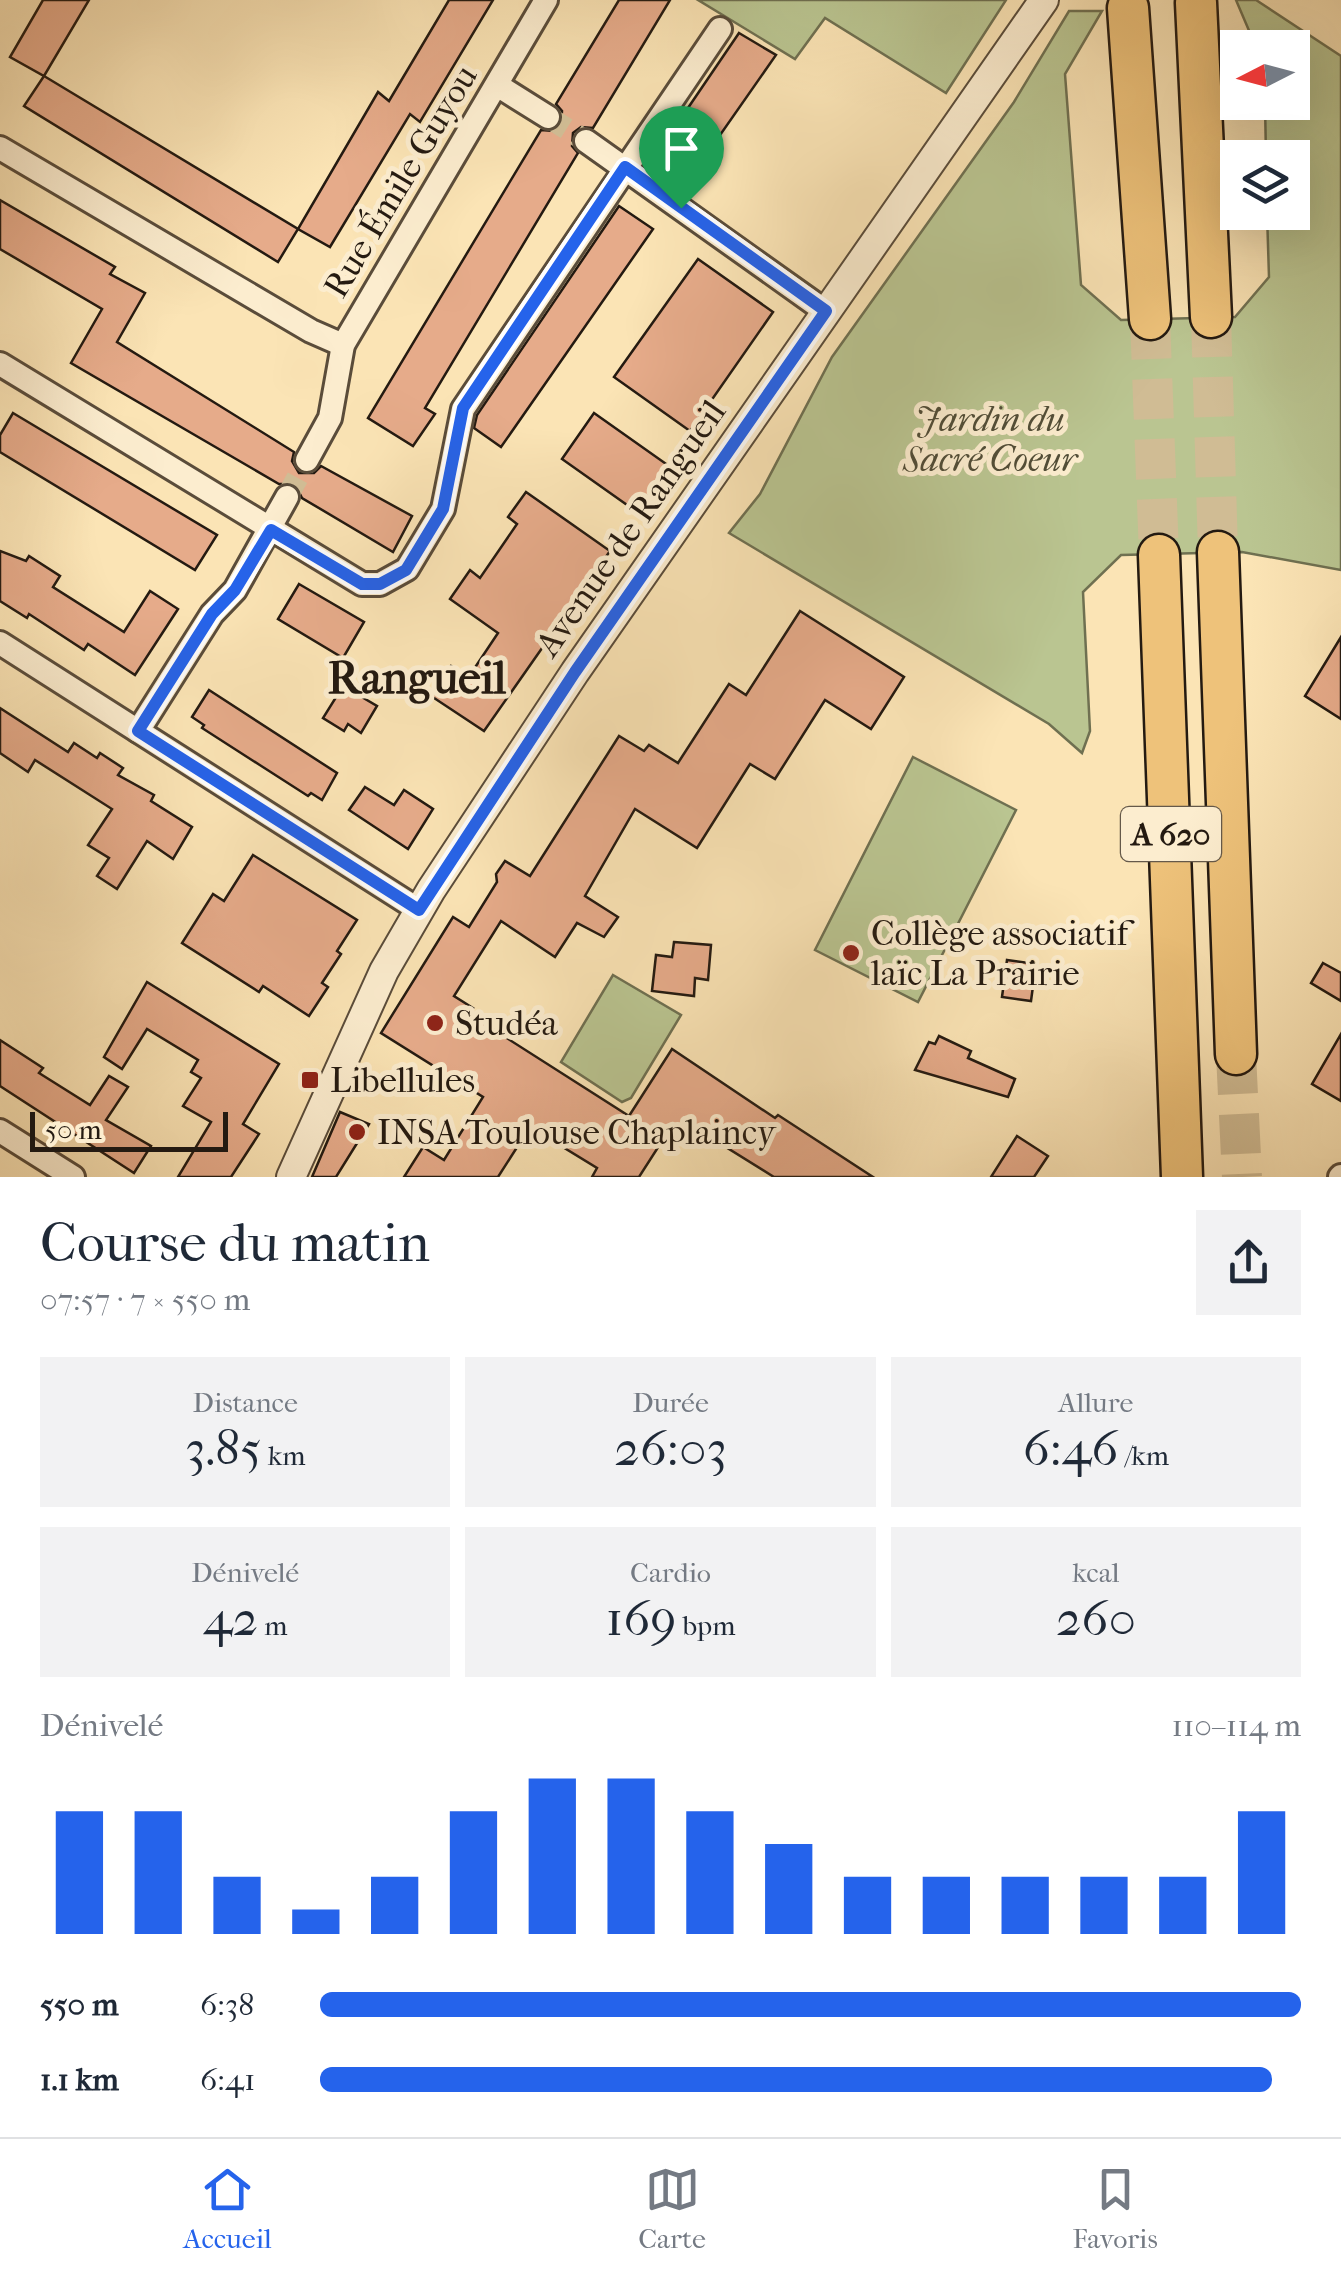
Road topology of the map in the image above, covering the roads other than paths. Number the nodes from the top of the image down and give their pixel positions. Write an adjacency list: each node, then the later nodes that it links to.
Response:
1 (546, 0): 6 (street, Rue Émile Guyou)
2 (1044, 0): 11 (street, Avenue de Rangueil)
3 (1196, 3): 12 (highway)
4 (1128, 8): 13 (highway)
5 (720, 30): 10 (street)
6 (497, 85): 7 (street); 14 (street, Rue Émile Guyou)
7 (548, 117)
8 (586, 140): 10 (street)
9 (0, 148): 14 (street)
10 (625, 167): 11 (street); 18 (street)
11 (826, 311): 23 (street, Avenue de Rangueil)
12 (1211, 318)
13 (1150, 319)
14 (344, 345): 16 (street, Rue Émile Guyou)
15 (0, 364): 18 (street)
16 (307, 460)
17 (286, 497): 18 (street)
18 (271, 530): 22 (street)
19 (1218, 552): 24 (highway, A 620)
20 (1159, 555): 28 (highway, A 620)
21 (0, 643): 22 (street)
22 (138, 731): 23 (street)
23 (419, 910): 27 (street, Avenue de Rangueil)
24 (1236, 1054)
25 (0, 1131): 26 (street)
26 (74, 1177)
27 (290, 1177)
28 (1182, 1177)

